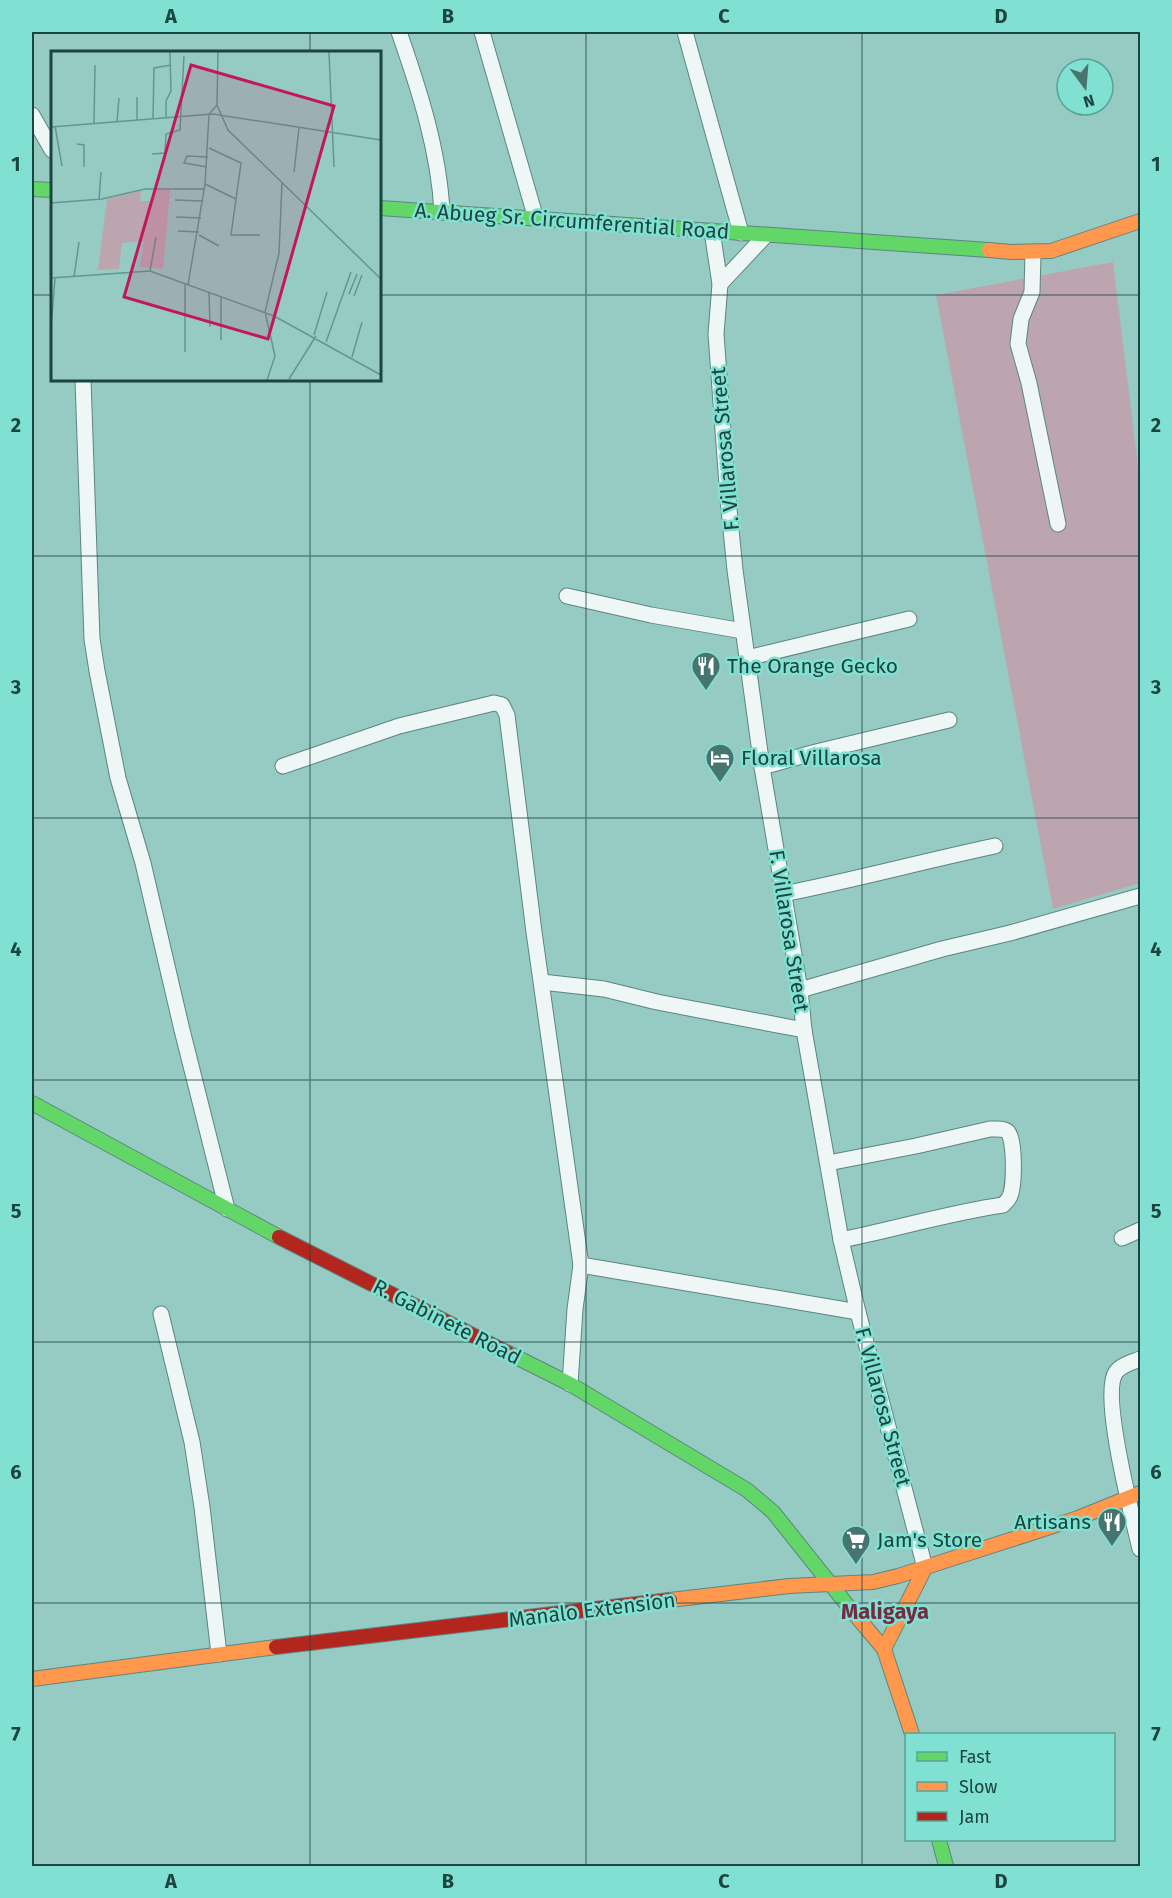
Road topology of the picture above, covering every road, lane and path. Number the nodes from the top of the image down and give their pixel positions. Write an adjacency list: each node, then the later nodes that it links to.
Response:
1 (399, 32): 9 (street)
2 (482, 32): 10 (street)
3 (685, 32): 13 (street)
4 (32, 115): 5 (street)
5 (51, 148)
6 (32, 189): 7 (street)
7 (51, 190)
8 (381, 208): 9 (street, A. Abueg Sr. Circumferential Road)
9 (442, 212): 10 (street, A. Abueg Sr. Circumferential Road)
10 (536, 219): 12 (street, A. Abueg Sr. Circumferential Road)
11 (1140, 221): 15 (street, A. Abueg Sr. Circumferential Road)
12 (712, 231): 13 (street, A. Abueg Sr. Circumferential Road); 16 (street, F. Villarosa Street)
13 (741, 233): 14 (street, A. Abueg Sr. Circumferential Road)
14 (765, 236): 15 (street, A. Abueg Sr. Circumferential Road); 16 (street)
15 (1033, 253): 18 (street)
16 (720, 284): 21 (street, F. Villarosa Street)
17 (83, 381): 34 (street)
18 (1058, 524)
19 (567, 596): 21 (street)
20 (909, 619): 22 (street)
21 (743, 632): 22 (street, F. Villarosa Street)
22 (747, 658): 25 (street, F. Villarosa Street)
23 (949, 720): 25 (street)
24 (283, 766): 29 (street)
25 (762, 767): 27 (street, F. Villarosa Street)
26 (995, 846): 27 (street)
27 (783, 894): 30 (street, F. Villarosa Street)
28 (1140, 896): 30 (street)
29 (542, 982): 31 (street); 38 (street)
30 (800, 990): 31 (street, F. Villarosa Street)
31 (804, 1030): 33 (street, F. Villarosa Street)
32 (32, 1103): 34 (street, R. Gabinete Road)
33 (828, 1162): 37 (street, F. Villarosa Street); 37 (street)
34 (227, 1209): 42 (street, R. Gabinete Road)
35 (1140, 1230): 36 (street)
36 (1122, 1238)
37 (842, 1240): 39 (street, F. Villarosa Street)
38 (581, 1265): 39 (street); 42 (street)
39 (858, 1312): 45 (street, F. Villarosa Street)
40 (162, 1314): 48 (street)
41 (1140, 1359): 43 (street)
42 (570, 1384): 46 (street, R. Gabinete Road)
43 (1134, 1495): 44 (street); 45 (street, Manalo Extension)
44 (1140, 1549)
45 (925, 1568): 46 (street, Manalo Extension); 47 (street)
46 (829, 1584): 47 (street, R. Gabinete Road); 48 (street, Manalo Extension)
47 (884, 1649): 50 (street)
48 (219, 1654): 49 (street, Manalo Extension)
49 (32, 1679)
50 (912, 1733)
51 (940, 1841): 52 (street)
52 (946, 1866)

